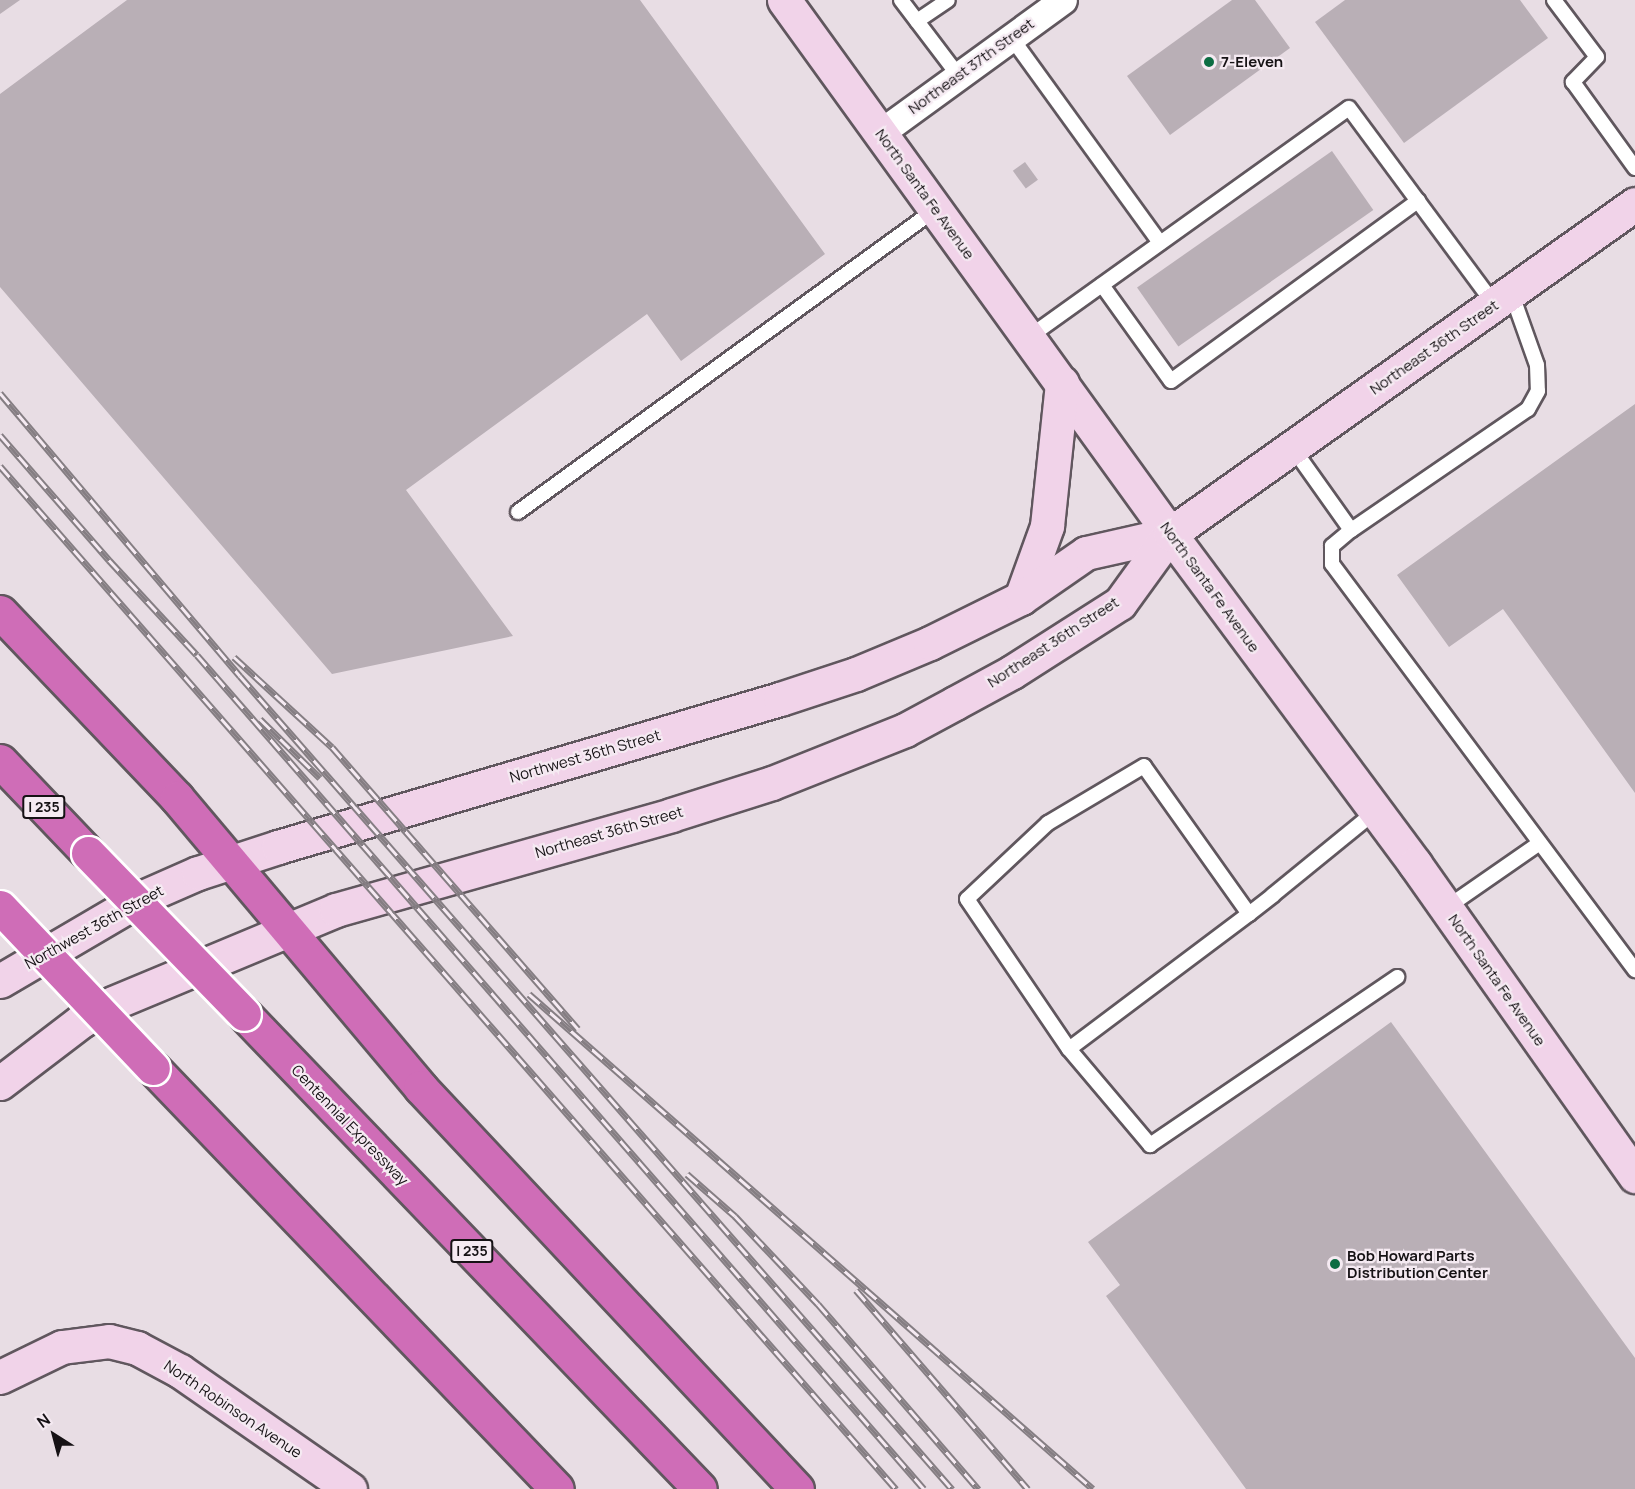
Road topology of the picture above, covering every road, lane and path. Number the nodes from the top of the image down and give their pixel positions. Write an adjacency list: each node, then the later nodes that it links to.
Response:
1 (784, 0): 9 (main road, North Santa Fe Avenue)
2 (901, 0): 6 (lane)
3 (948, 0): 6 (lane)
4 (1554, 0): 10 (lane)
5 (1052, 3): 7 (street, Northeast 37th Street)
6 (917, 21): 8 (lane)
7 (1011, 37): 8 (street, Northeast 37th Street); 14 (lane)
8 (958, 75): 9 (street, Northeast 37th Street)
9 (880, 133): 13 (main road, North Santa Fe Avenue)
10 (1635, 168)
11 (1418, 201): 14 (lane); 15 (lane); 16 (lane)
12 (1635, 204): 16 (main road, Northeast 36th Street)
13 (936, 209): 17 (main road, North Santa Fe Avenue); 20 (lane)
14 (1160, 243): 15 (lane)
15 (1102, 285): 17 (lane)
16 (1503, 298): 19 (main road, Northeast 36th Street); 21 (lane)
17 (1029, 337): 18 (main road, North Santa Fe Avenue)
18 (1062, 383): 22 (main road, North Santa Fe Avenue); 23 (main road)
19 (1292, 447): 21 (lane); 22 (main road, Northeast 36th Street)
20 (518, 512)
21 (1352, 530): 27 (lane)
22 (1170, 534): 23 (main road, Northwest 36th Street); 26 (main road, North Santa Fe Avenue); 32 (main road, Northeast 36th Street)
23 (1021, 598): 28 (main road, Northwest 36th Street)
24 (0, 612): 28 (highway)
25 (0, 762): 42 (highway, Centennial Expressway / I 235, bridge)
26 (1376, 811): 30 (main road, North Santa Fe Avenue); 31 (lane)
27 (1540, 843): 30 (lane); 33 (lane)
28 (230, 861): 32 (highway); 35 (main road, Northwest 36th Street)
29 (0, 907): 41 (highway, bridge)
30 (1446, 908): 38 (main road, North Santa Fe Avenue)
31 (1249, 914): 36 (lane); 36 (lane)
32 (288, 930): 37 (main road); 43 (highway)
33 (1635, 970)
34 (1396, 977): 36 (lane)
35 (0, 981)
36 (1069, 1049)
37 (0, 1083)
38 (1635, 1176)
39 (0, 1377): 40 (main road, North Robinson Avenue)
40 (350, 1489)
41 (557, 1489)
42 (700, 1489)
43 (797, 1489)

